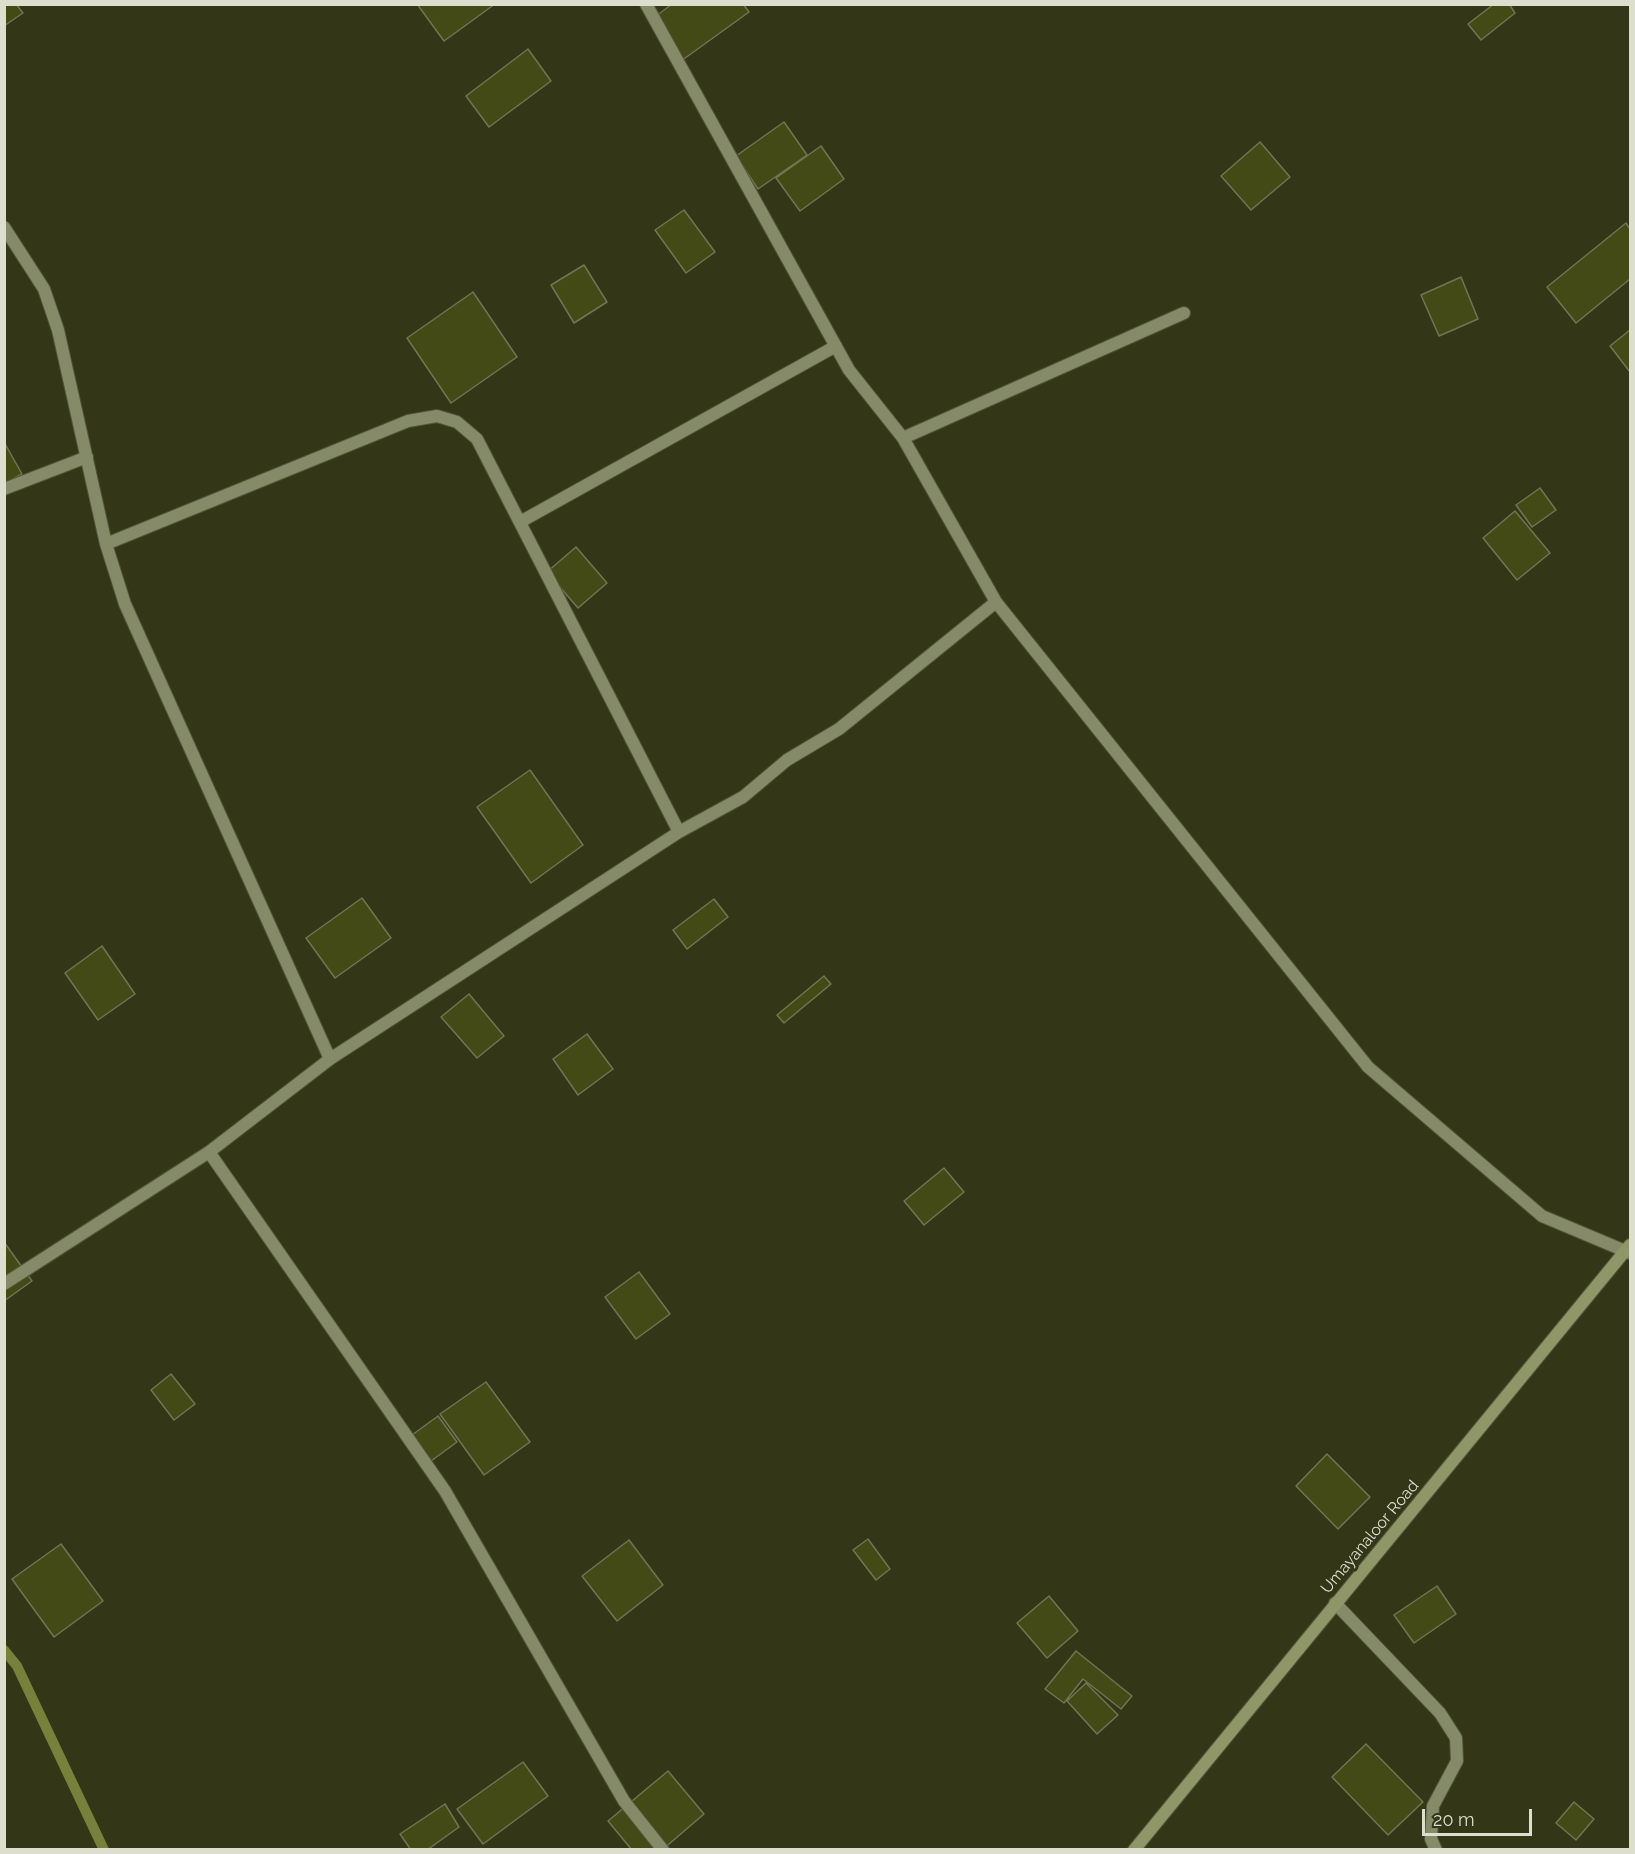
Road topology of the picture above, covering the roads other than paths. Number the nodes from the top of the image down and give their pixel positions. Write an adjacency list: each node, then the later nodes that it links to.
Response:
1 (646, 4): 4 (street)
2 (4, 227): 6 (street)
3 (1184, 314): 5 (street)
4 (836, 346): 5 (street); 8 (street)
5 (903, 438): 10 (street)
6 (87, 457): 7 (street); 9 (street)
7 (4, 489)
8 (520, 522): 9 (street); 11 (street)
9 (106, 544): 12 (street)
10 (996, 602): 11 (street); 14 (street)
11 (679, 832): 12 (street)
12 (330, 1059): 13 (street)
13 (209, 1152): 15 (street); 17 (street)
14 (1629, 1250): 16 (main road, Umayanaloor Road)
15 (4, 1284)
16 (1335, 1603): 18 (main road, Umayanaloor Road); 19 (street)
17 (663, 1850)
18 (1134, 1850)
19 (1436, 1850)

